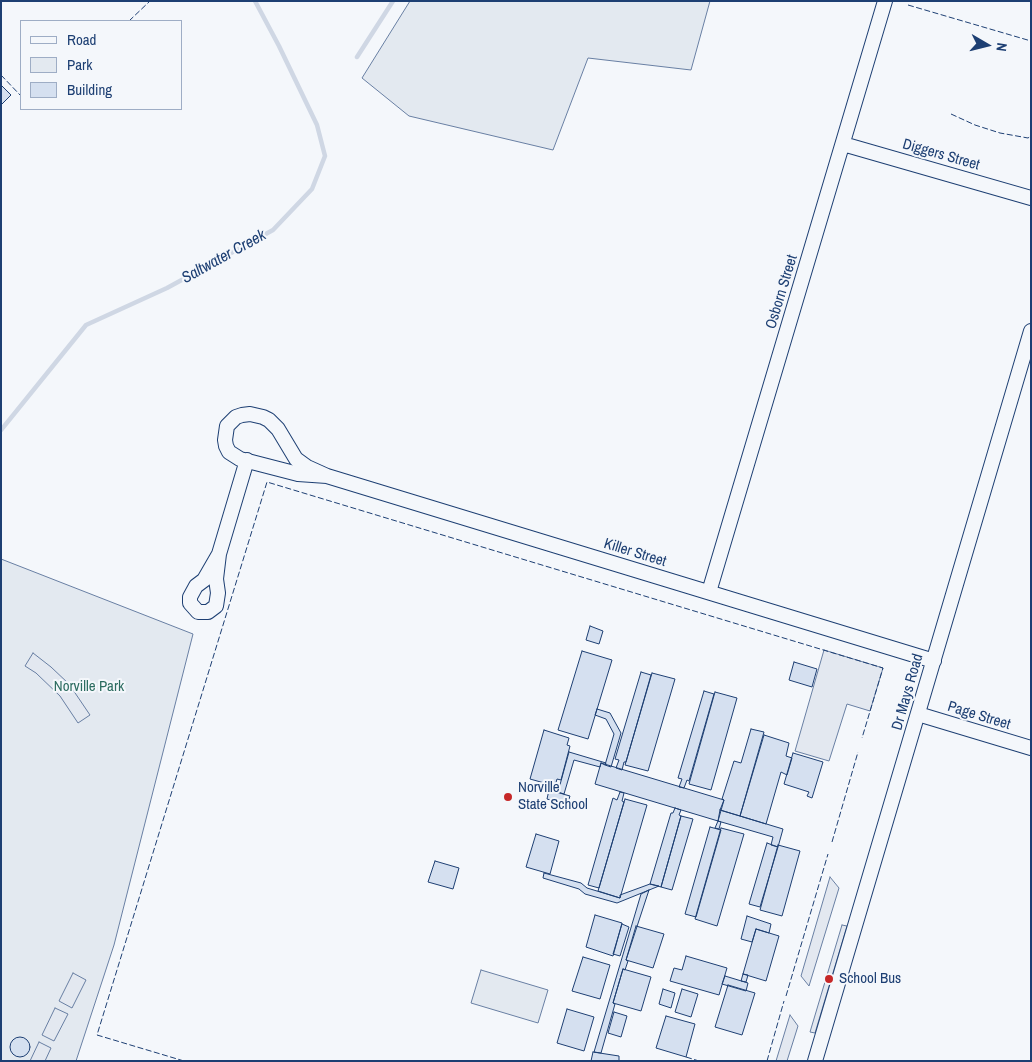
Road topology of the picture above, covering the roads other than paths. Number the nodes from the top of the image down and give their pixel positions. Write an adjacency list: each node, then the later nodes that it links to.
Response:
1 (885, 1): 2 (street, Osborn Street)
2 (843, 144): 3 (street, Diggers Street); 8 (street, Osborn Street)
3 (1031, 198)
4 (1031, 331): 9 (street, Dr Mays Road)
5 (248, 460): 6 (street); 6 (street); 7 (street)
6 (327, 476): 8 (street, Killer Street)
7 (219, 554)
8 (709, 592): 9 (street, Killer Street)
9 (934, 661): 10 (street, Dr Mays Road)
10 (918, 714): 11 (street, Page Street); 12 (street, Dr Mays Road)
11 (1031, 748)
12 (815, 1061)

